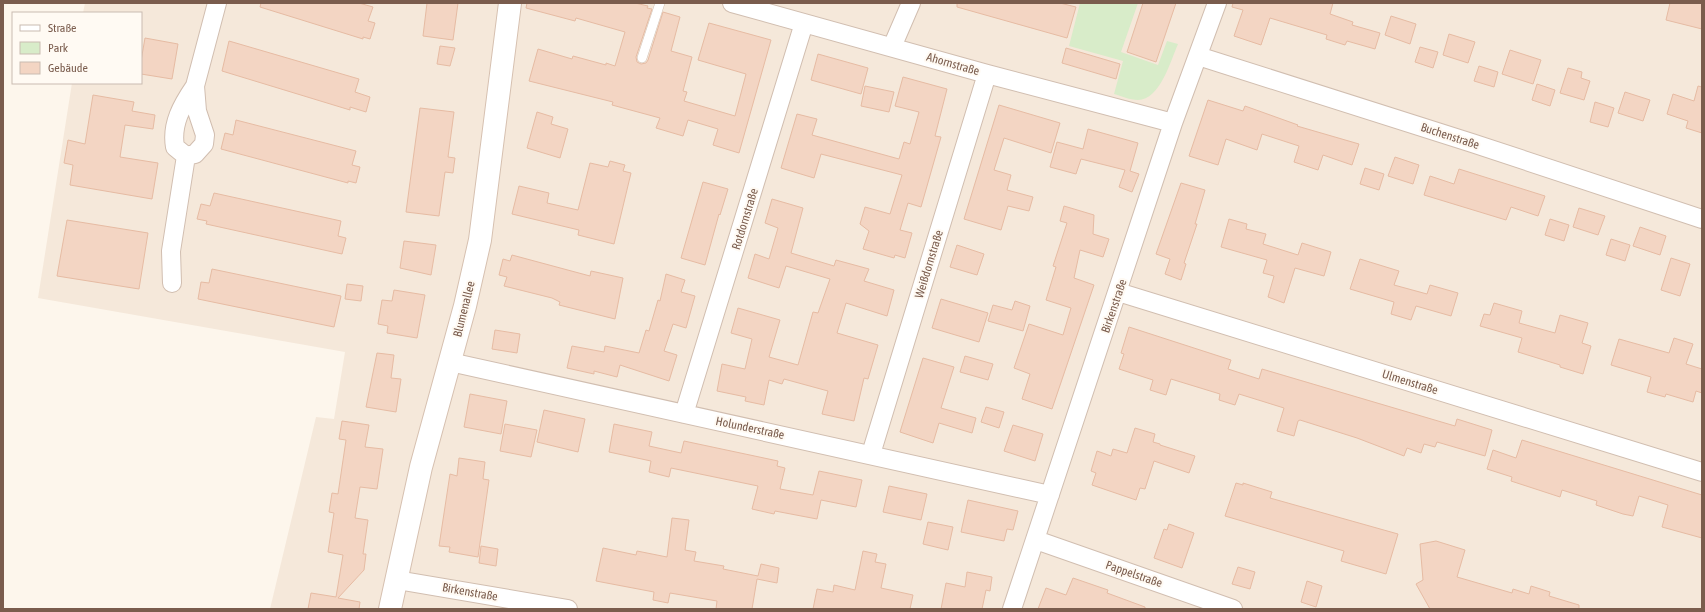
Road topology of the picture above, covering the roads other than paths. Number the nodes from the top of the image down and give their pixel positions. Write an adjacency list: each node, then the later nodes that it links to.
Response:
1 (217, 3): 12 (street)
2 (510, 3): 18 (street, Blumenallee)
3 (660, 3): 10 (lane)
4 (732, 3): 7 (street, Ahornstraße)
5 (911, 3): 8 (street)
6 (1217, 3): 9 (street, Birkenstraße)
7 (804, 23): 8 (street, Ahornstraße); 19 (street, Rotdornstraße)
8 (892, 47): 11 (street, Ahornstraße)
9 (1198, 56): 13 (street, Birkenstraße); 15 (street, Buchenstraße)
10 (642, 58)
11 (987, 74): 13 (street, Ahornstraße); 20 (street, Weißdornstraße)
12 (195, 86): 14 (street); 14 (street)
13 (1173, 124): 17 (street, Birkenstraße)
14 (186, 156): 16 (street)
15 (1702, 219)
16 (172, 282)
17 (1118, 292): 21 (street, Ulmenstraße); 22 (street, Birkenstraße)
18 (450, 362): 19 (street, Holunderstraße); 24 (street, Blumenallee)
19 (684, 414): 20 (street, Holunderstraße)
20 (871, 454): 22 (street, Holunderstraße)
21 (1702, 472)
22 (1050, 495): 23 (street, Birkenstraße)
23 (1036, 540): 27 (street, Birkenstraße); 28 (street, Pappelstraße)
24 (397, 580): 25 (street, Blumenallee); 26 (street, Birkenstraße)
25 (390, 609)
26 (568, 609)
27 (1012, 609)
28 (1233, 609)

